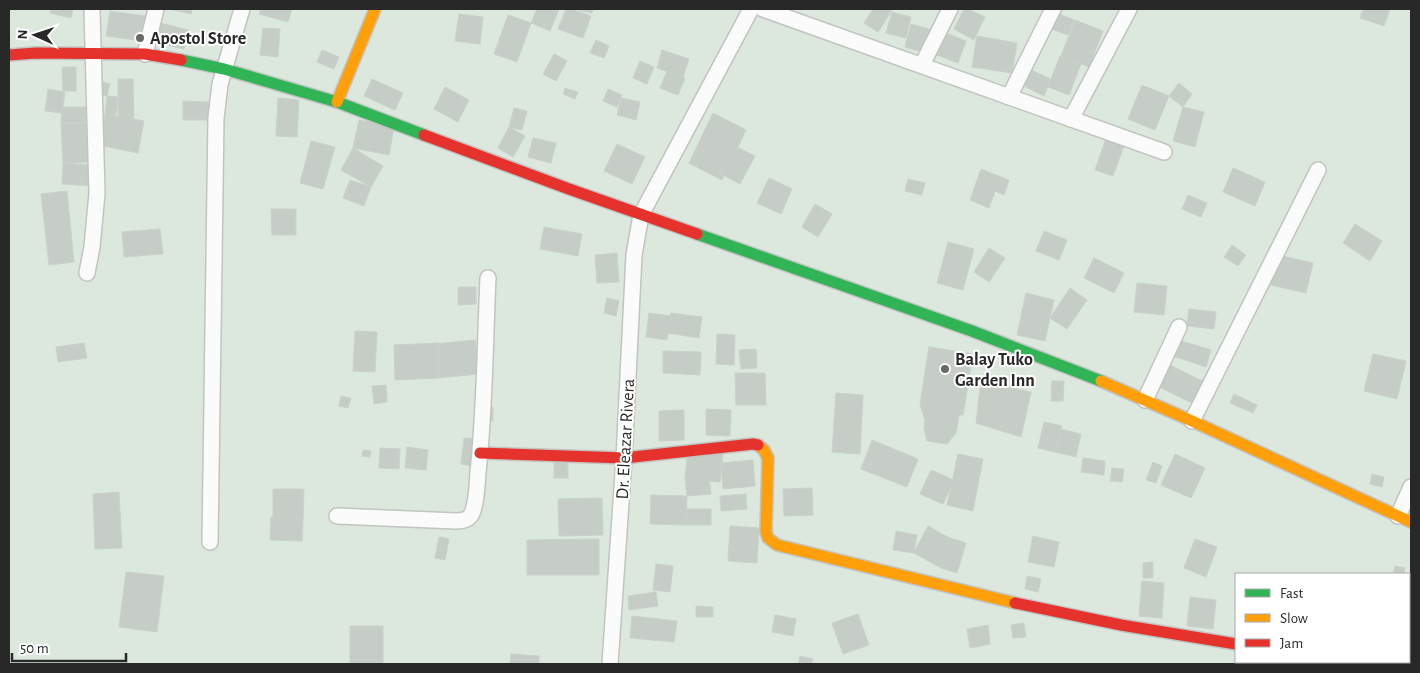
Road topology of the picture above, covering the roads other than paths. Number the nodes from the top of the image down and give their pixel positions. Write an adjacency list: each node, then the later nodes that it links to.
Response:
1 (92, 9): 10 (street)
2 (156, 9): 11 (street)
3 (242, 9): 14 (street)
4 (375, 9): 16 (street)
5 (751, 9): 20 (street, Dr. Eleazar Rivera)
6 (764, 9): 13 (street)
7 (950, 9): 13 (street)
8 (1053, 9): 15 (street)
9 (1129, 9): 17 (street)
10 (93, 54): 11 (street); 12 (street); 21 (street)
11 (145, 54): 14 (street)
12 (9, 55)
13 (922, 65): 15 (street)
14 (224, 69): 16 (street); 31 (street)
15 (1009, 97): 17 (street)
16 (337, 102): 20 (street)
17 (1071, 119): 18 (street)
18 (1164, 152)
19 (1318, 170): 25 (street)
20 (640, 214): 24 (street); 27 (street, Dr. Eleazar Rivera)
21 (87, 273)
22 (488, 278): 26 (street)
23 (1179, 327): 24 (street)
24 (1145, 400): 25 (street)
25 (1192, 421): 30 (street)
26 (480, 453): 27 (street); 29 (street)
27 (624, 458): 32 (street); 33 (street, Dr. Eleazar Rivera)
28 (1411, 487): 30 (street)
29 (337, 516)
30 (1404, 519)
31 (210, 542)
32 (1235, 644)
33 (610, 664)

